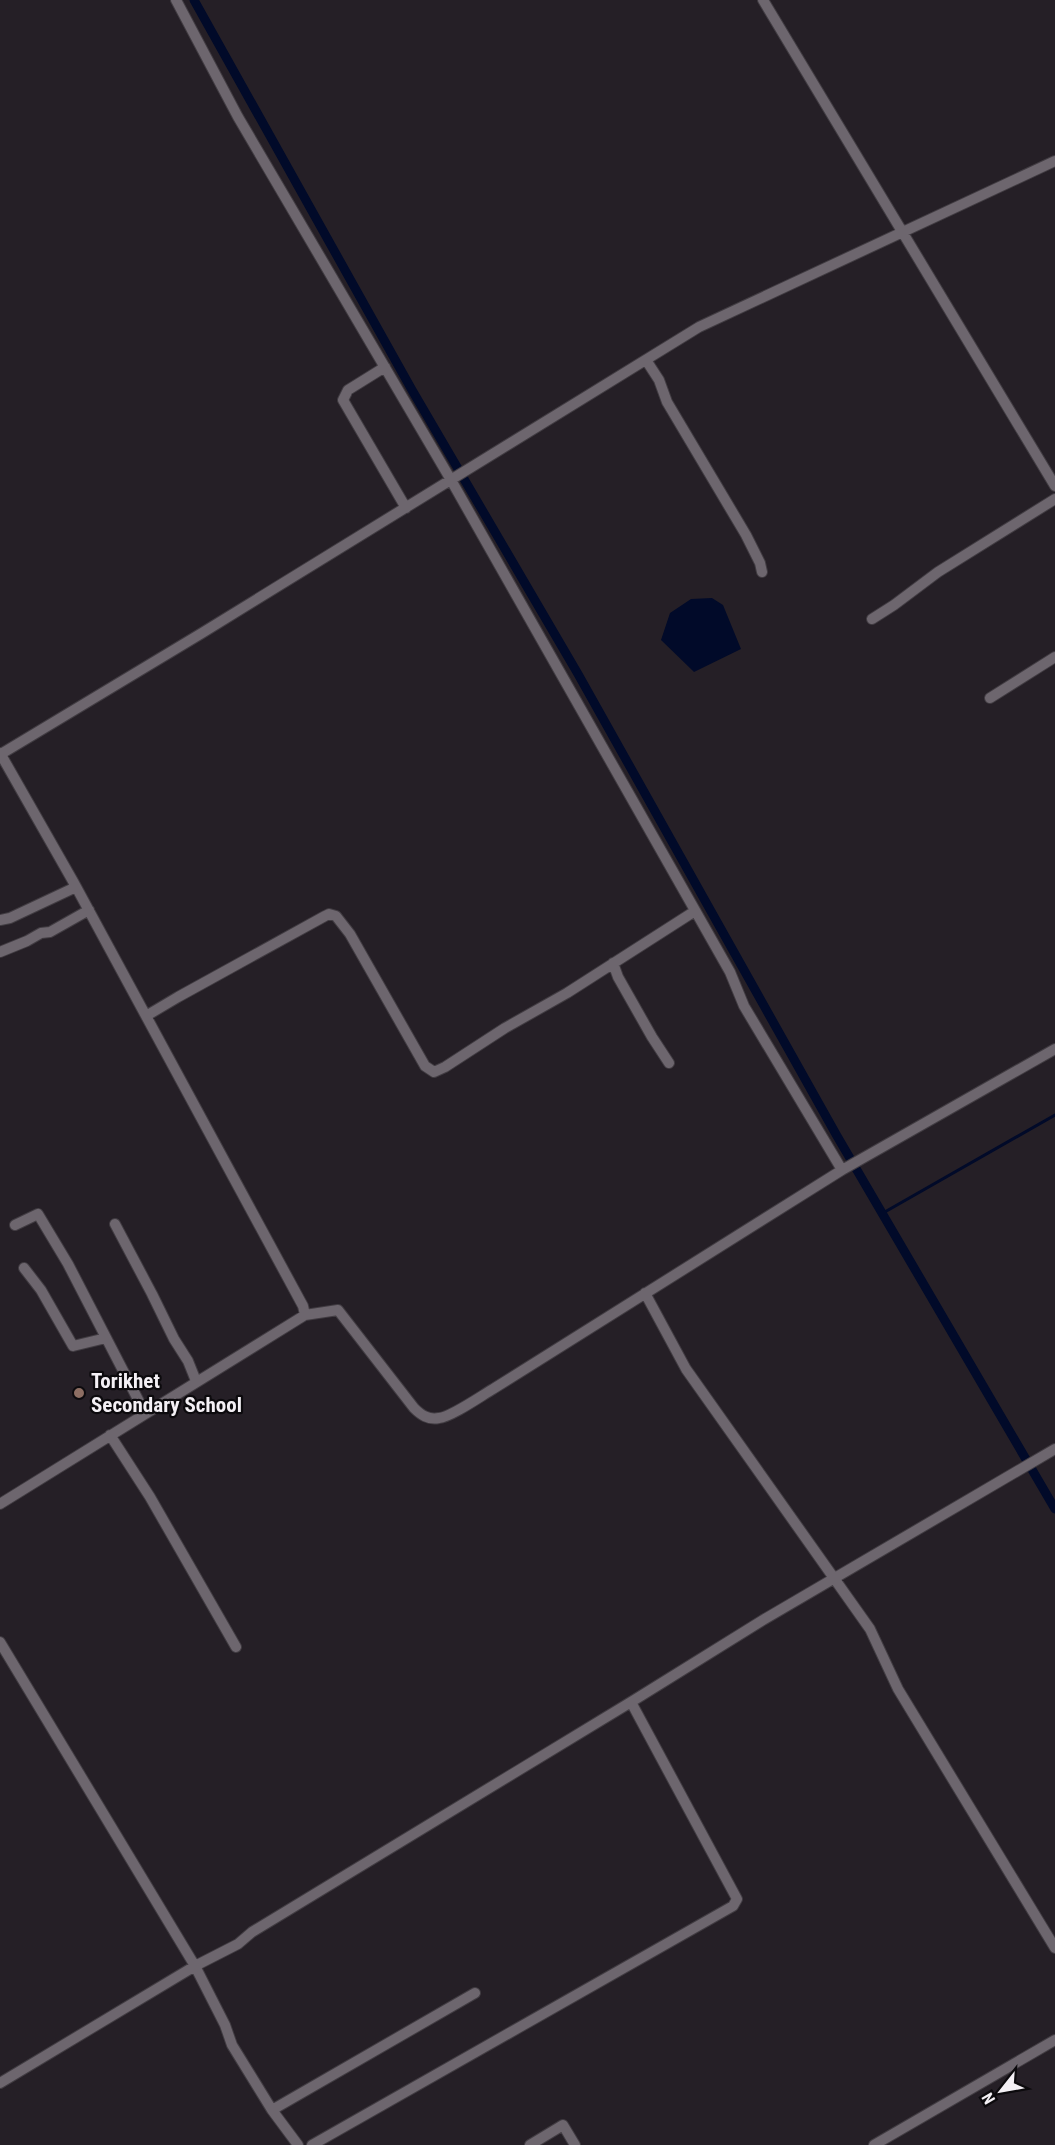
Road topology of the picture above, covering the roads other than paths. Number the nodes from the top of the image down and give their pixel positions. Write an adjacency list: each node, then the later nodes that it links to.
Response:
1 (176, 0): 6 (street)
2 (763, 0): 4 (street)
3 (1055, 160): 4 (street)
4 (901, 232): 5 (street); 7 (street)
5 (646, 360): 8 (street); 12 (street)
6 (385, 367): 8 (street); 11 (street)
7 (1050, 468): 9 (street)
8 (451, 480): 11 (street); 19 (street)
9 (1055, 486)
10 (1055, 499): 13 (street)
11 (406, 508): 16 (street)
12 (762, 572)
13 (872, 619)
14 (1055, 657): 15 (street)
15 (990, 698)
16 (0, 753): 17 (street)
17 (76, 887): 18 (street); 20 (street)
18 (89, 910): 21 (street); 23 (street)
19 (695, 911): 22 (street); 26 (street)
20 (0, 920)
21 (0, 952)
22 (613, 963): 23 (street); 25 (street)
23 (146, 1016): 31 (street)
24 (1055, 1049): 26 (street)
25 (669, 1063)
26 (846, 1169): 30 (street)
27 (115, 1224): 33 (street)
28 (15, 1225): 32 (street)
29 (24, 1268): 32 (street)
30 (645, 1293): 31 (street); 38 (street)
31 (305, 1315): 33 (street)
32 (106, 1338): 34 (street)
33 (196, 1381): 34 (street)
34 (145, 1413): 35 (street)
35 (110, 1435): 37 (street); 40 (street)
36 (1055, 1449): 38 (street)
37 (0, 1504)
38 (835, 1579): 41 (street); 42 (street)
39 (0, 1642): 43 (street)
40 (236, 1647)
41 (631, 1702): 43 (street); 49 (street)
42 (1055, 1948)
43 (195, 1966): 46 (street); 47 (street)
44 (474, 1993): 47 (street)
45 (1055, 2040): 52 (street)
46 (0, 2083)
47 (272, 2110): 48 (street)
48 (298, 2145)
49 (312, 2145)
50 (530, 2145): 51 (street)
51 (575, 2145)
52 (874, 2145)

